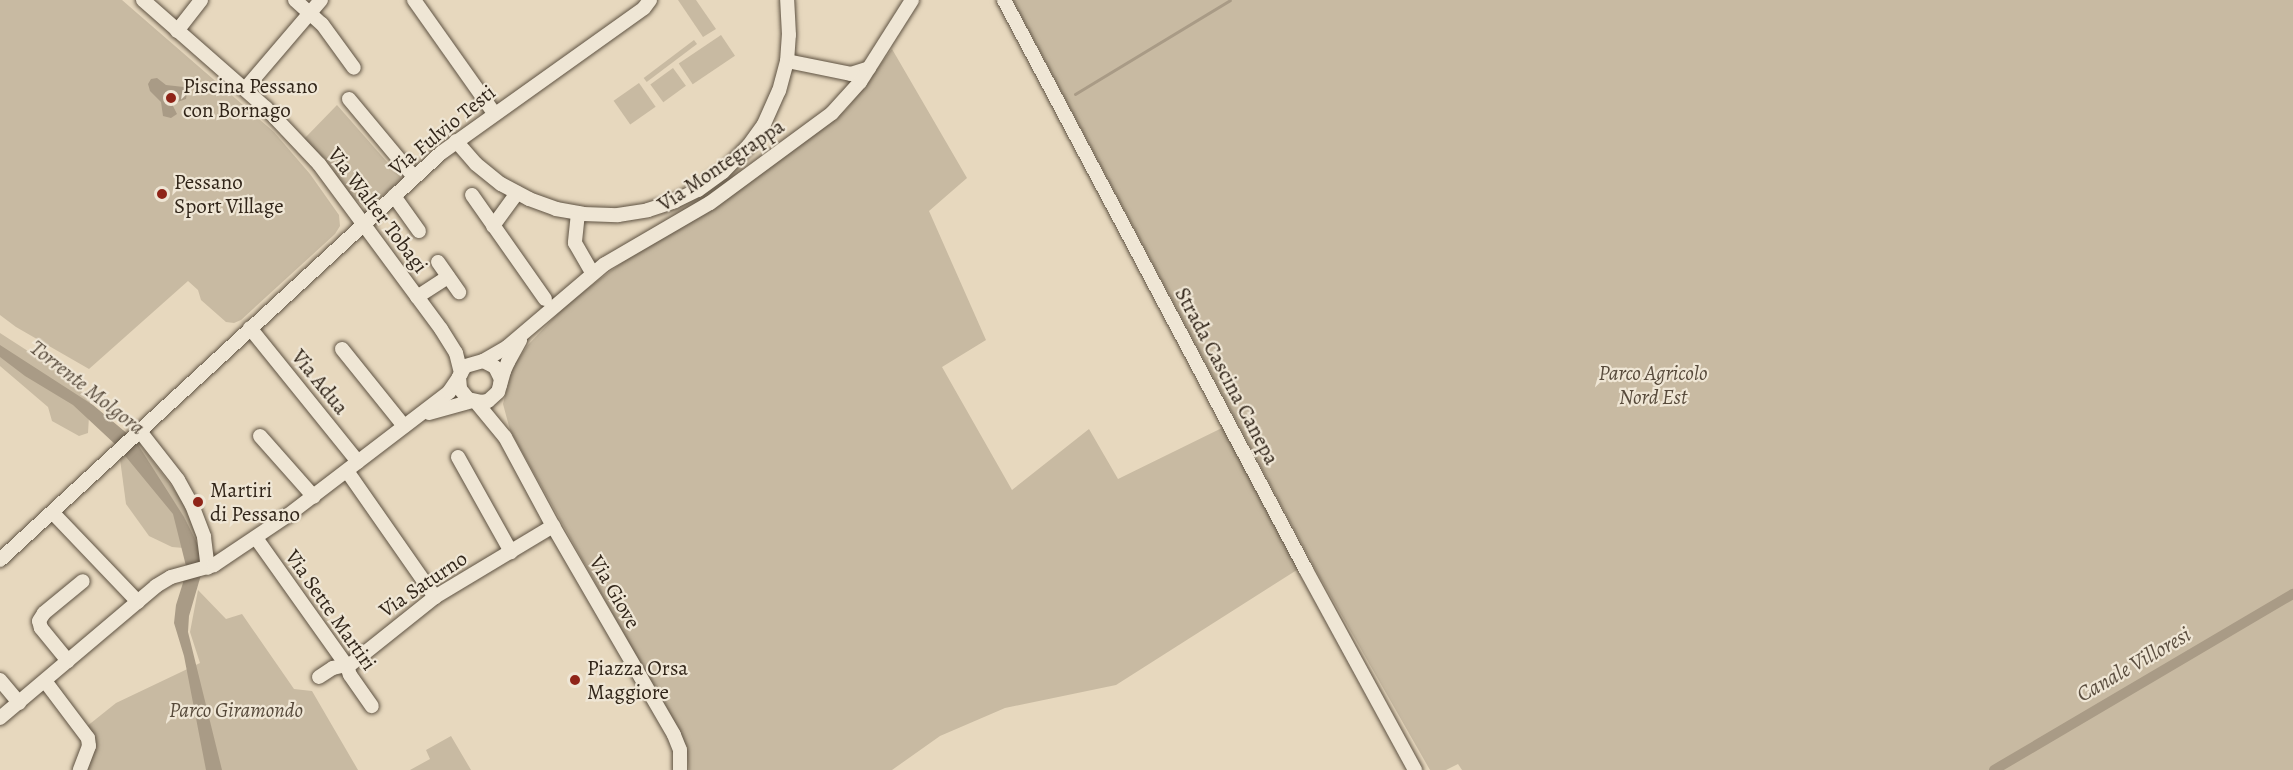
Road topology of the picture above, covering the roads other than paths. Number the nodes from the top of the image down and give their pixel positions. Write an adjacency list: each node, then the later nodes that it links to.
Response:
1 (142, 0): 11 (street, Via Walter Tobagi)
2 (201, 0): 11 (street)
3 (296, 0): 10 (street)
4 (321, 0): 10 (street)
5 (414, 0): 17 (street)
6 (650, 0): 17 (street, Via Fulvio Testi)
7 (787, 0): 12 (street)
8 (1004, 0): 68 (street, Strada Cascina Canepa)
9 (910, 2): 14 (street, Via Montegrappa)
10 (310, 13): 13 (street); 15 (street)
11 (177, 31): 15 (street, Via Walter Tobagi)
12 (787, 61): 14 (street); 23 (street)
13 (354, 68)
14 (869, 68): 28 (street, Via Montegrappa)
15 (245, 89): 24 (street, Via Walter Tobagi)
16 (349, 99): 19 (street)
17 (494, 113): 18 (street, Via Fulvio Testi)
18 (456, 141): 19 (street, Via Fulvio Testi); 20 (street)
19 (414, 177): 22 (street, Via Fulvio Testi)
20 (516, 193): 23 (street); 25 (street)
21 (472, 195): 25 (street)
22 (394, 196): 24 (street, Via Fulvio Testi); 26 (street)
23 (578, 213): 28 (street)
24 (363, 224): 31 (street, Via Walter Tobagi); 33 (street, Via Fulvio Testi)
25 (493, 226): 32 (street)
26 (419, 231)
27 (438, 262): 29 (street)
28 (592, 273): 34 (street, Via Montegrappa)
29 (448, 276): 30 (street); 31 (street)
30 (459, 292)
31 (417, 297): 35 (street, Via Walter Tobagi)
32 (545, 299)
33 (250, 328): 42 (street, Via Fulvio Testi); 46 (street, Via Adua)
34 (528, 328): 37 (street, Via Montegrappa); 39 (street, Via Montegrappa)
35 (441, 329): 37 (street, Via Walter Tobagi); 38 (street, Via Walter Tobagi)
36 (342, 349): 41 (street)
37 (480, 361): 38 (street); 39 (street)
38 (460, 375): 40 (street); 41 (street)
39 (499, 389): 40 (street); 44 (street, Via Giove)
40 (474, 401): 41 (street); 44 (street, Via Giove)
41 (409, 422): 46 (street)
42 (137, 433): 49 (street, Via Fulvio Testi); 54 (street)
43 (260, 436): 48 (street)
44 (506, 437): 50 (street, Via Giove)
45 (458, 457): 52 (street)
46 (358, 462): 47 (street)
47 (346, 471): 48 (street); 56 (street)
48 (314, 497): 51 (street)
49 (53, 513): 53 (street, Via Fulvio Testi); 57 (street)
50 (553, 526): 52 (street, Via Saturno); 67 (street, Via Giove)
51 (256, 538): 54 (street); 59 (street, Via Sette Martiri)
52 (511, 552): 56 (street, Via Saturno)
53 (0, 560)
54 (208, 568): 57 (street)
55 (83, 581): 58 (street)
56 (435, 597): 59 (street, Via Saturno)
57 (138, 602): 58 (street)
58 (68, 661): 62 (street)
59 (347, 666): 60 (street, Via Saturno); 64 (street, Via Sette Martiri)
60 (319, 677)
61 (0, 680): 63 (street)
62 (45, 681): 63 (street); 66 (street)
63 (20, 703): 65 (street)
64 (372, 706)
65 (0, 718)
66 (80, 770)
67 (680, 770)
68 (1415, 770)

